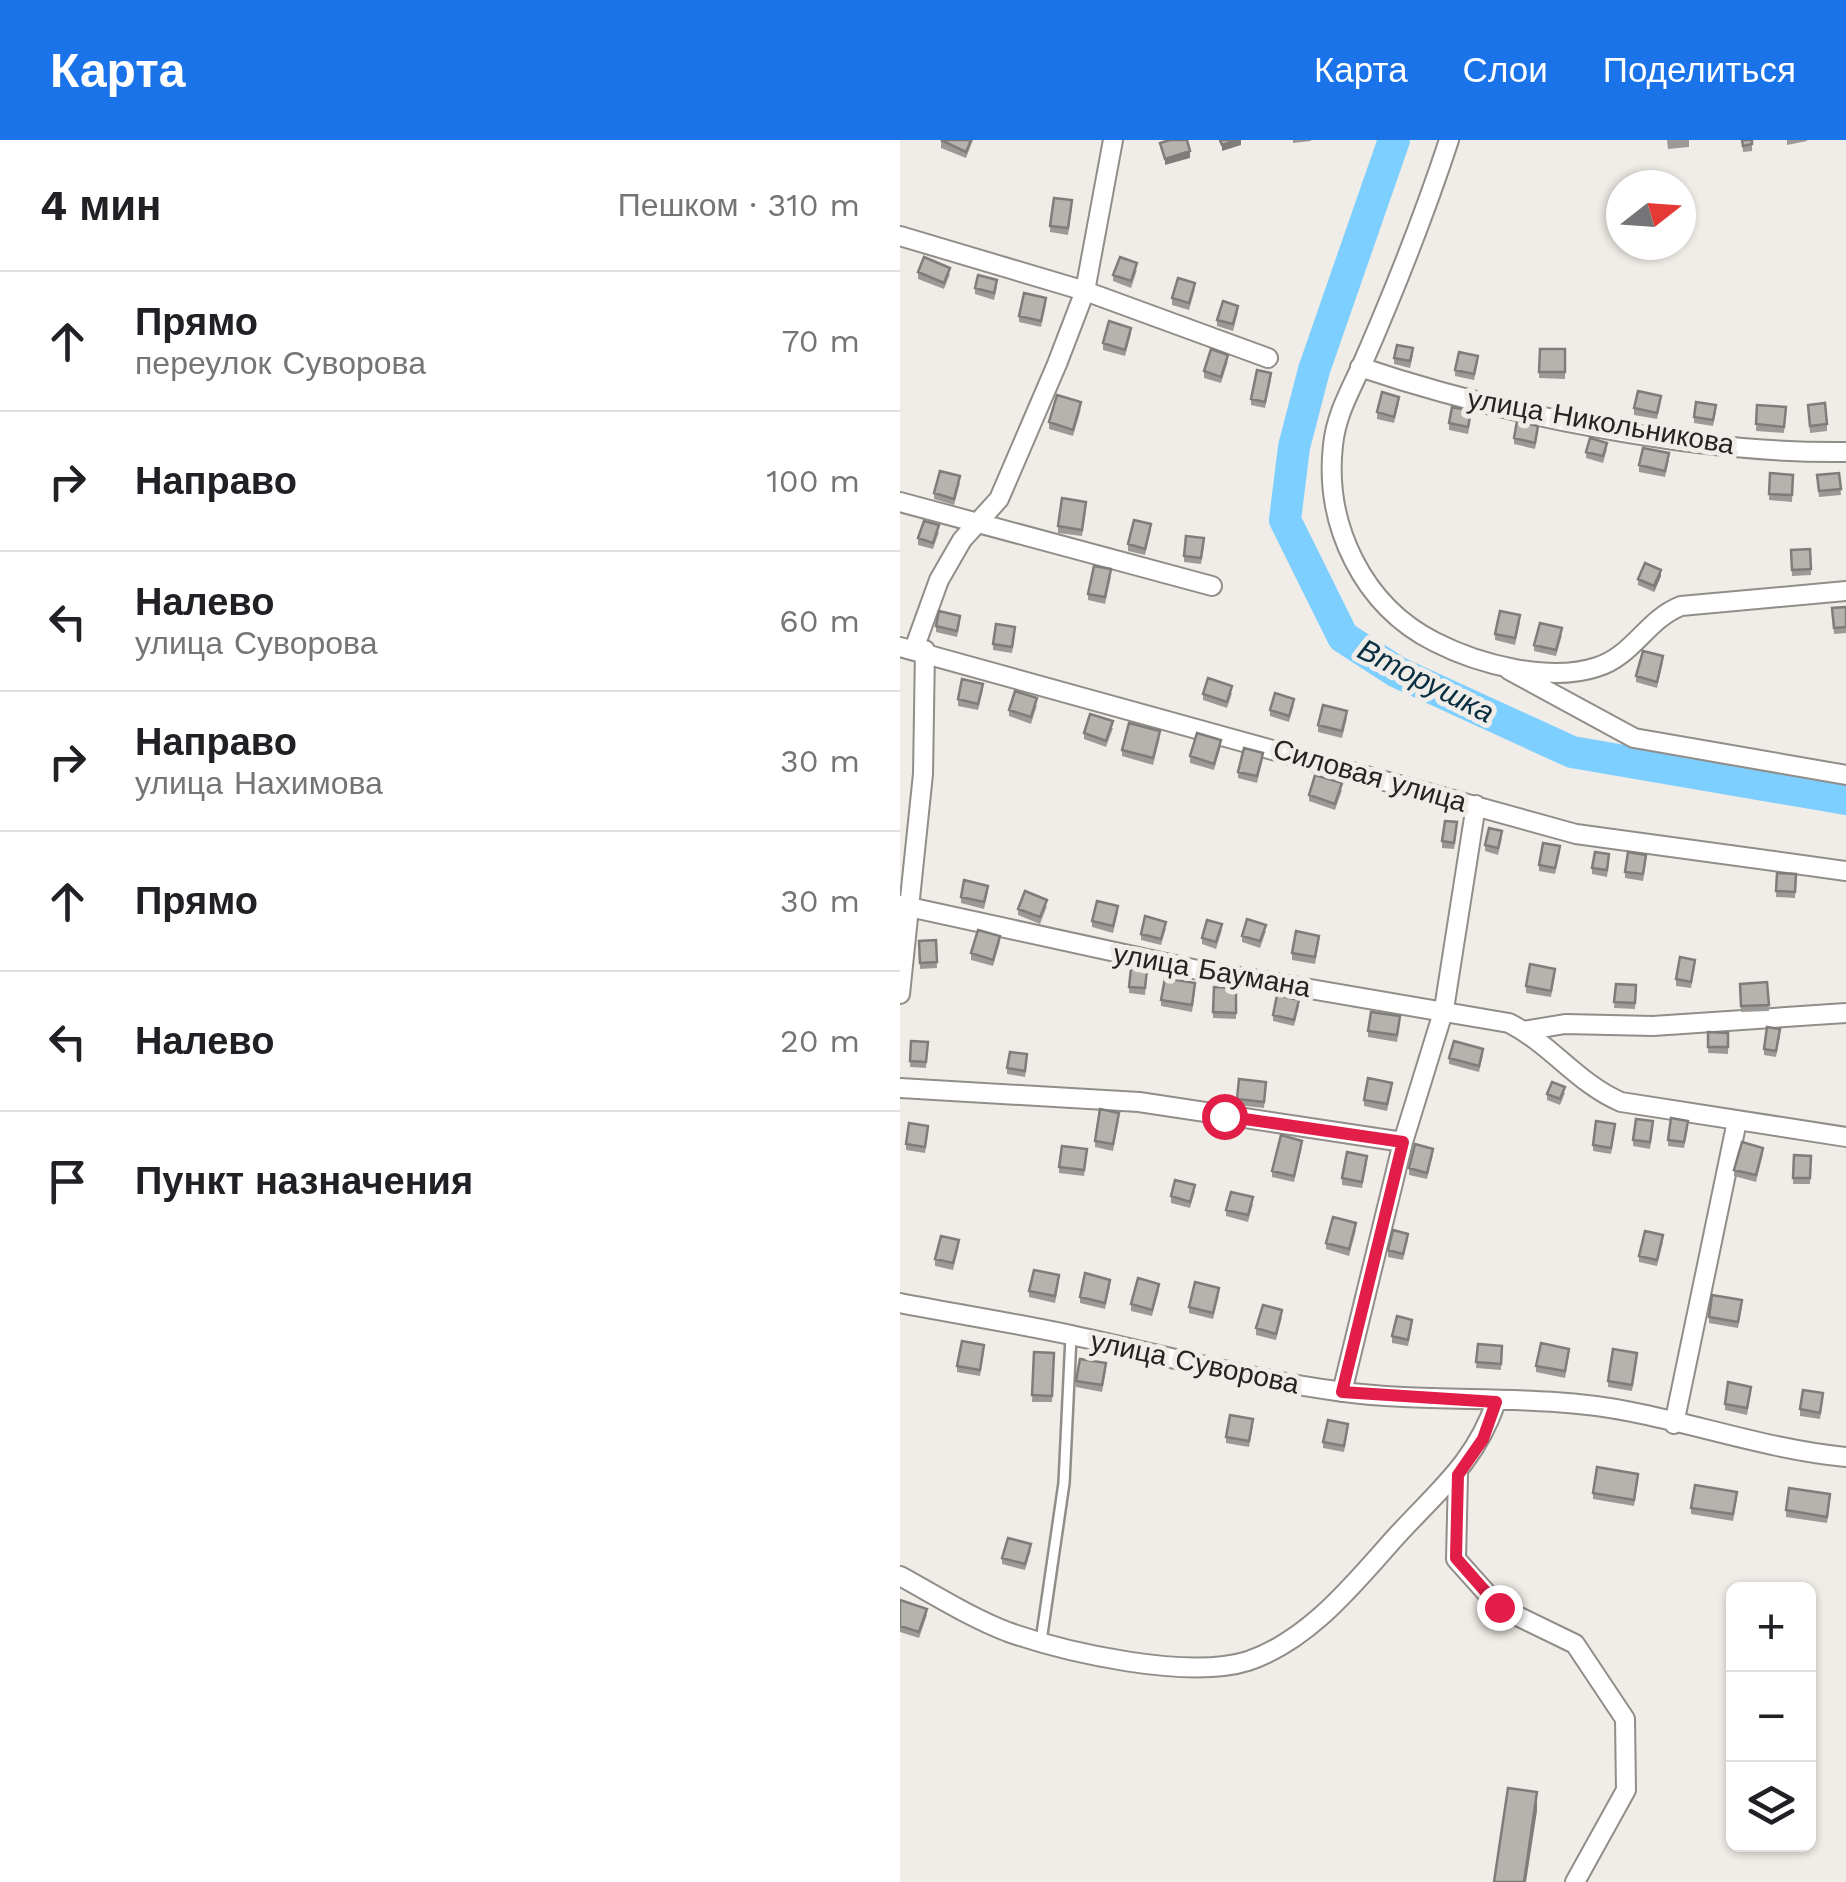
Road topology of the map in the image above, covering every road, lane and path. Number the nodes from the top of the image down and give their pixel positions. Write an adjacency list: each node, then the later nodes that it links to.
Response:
1 (1113, 140): 4 (street)
2 (1449, 140): 6 (street)
3 (900, 236): 4 (street)
4 (1085, 291): 5 (street); 9 (street)
5 (1268, 358)
6 (1360, 367): 7 (street, улица Никольникова); 13 (street)
7 (1846, 452)
8 (900, 502): 9 (street)
9 (980, 522): 10 (street); 12 (street)
10 (1212, 586)
11 (1846, 591): 13 (street)
12 (913, 649): 15 (street, Силовая улица); 17 (street)
13 (1500, 665): 14 (street)
14 (1846, 775)
15 (1476, 805): 16 (street, Силовая улица); 19 (street)
16 (1846, 871)
17 (906, 905): 18 (street); 19 (street, улица Баумана)
18 (900, 994)
19 (1444, 1009): 21 (street, улица Баумана); 25 (street)
20 (1846, 1013): 21 (street, улица Баумана)
21 (1524, 1031): 23 (street, улица Баумана)
22 (900, 1088): 25 (street)
23 (1737, 1121): 24 (street, улица Баумана); 30 (street)
24 (1846, 1137)
25 (1403, 1142): 28 (street)
26 (900, 1302): 27 (street, улица Суворова)
27 (1072, 1336): 28 (street, улица Суворова); 34 (lane)
28 (1342, 1392): 29 (street, улица Суворова)
29 (1496, 1402): 30 (street, улица Суворова); 32 (street)
30 (1674, 1424): 31 (street, улица Суворова)
31 (1846, 1457)
32 (1458, 1475): 34 (street); 35 (street)
33 (900, 1576): 34 (street)
34 (1041, 1641)
35 (1575, 1882)

